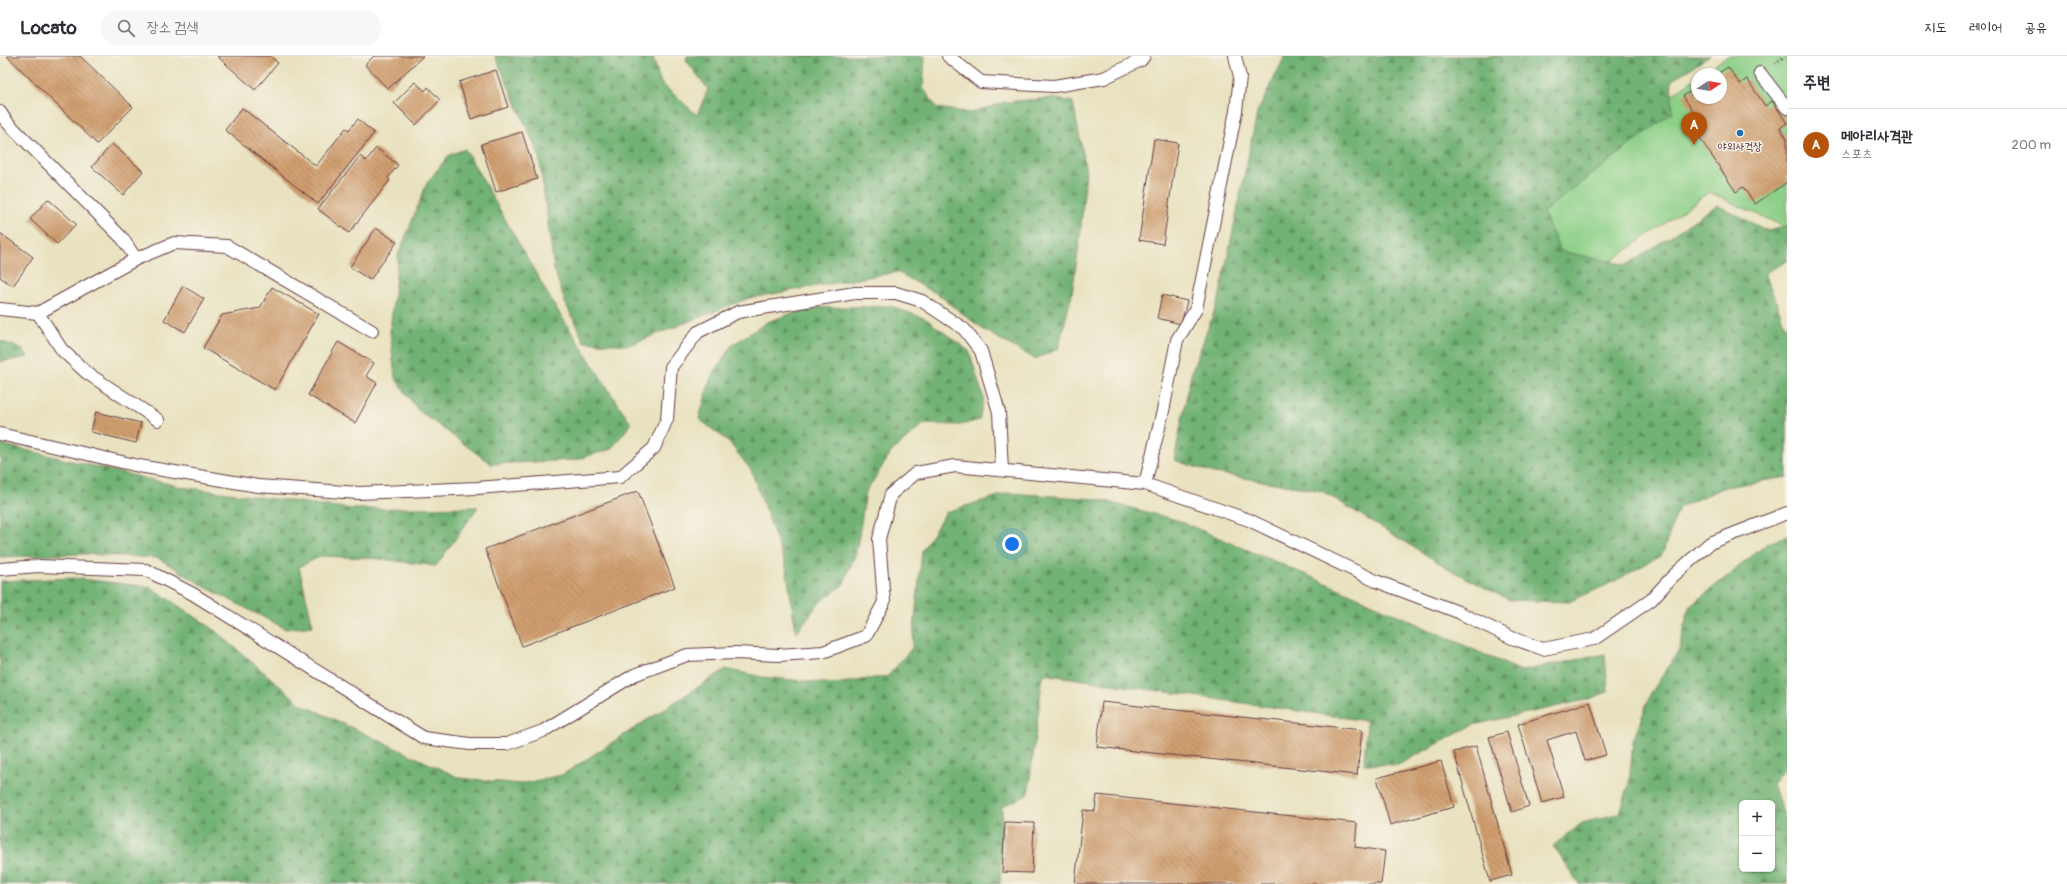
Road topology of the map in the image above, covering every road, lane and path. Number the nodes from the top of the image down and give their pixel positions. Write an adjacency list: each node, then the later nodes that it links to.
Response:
1 (948, 56): 2 (lane)
2 (1144, 56)
3 (1235, 56): 16 (lane)
4 (1785, 56): 5 (path)
5 (1779, 60)
6 (1760, 73): 7 (lane)
7 (1787, 108)
8 (0, 112): 9 (lane)
9 (136, 259): 11 (lane); 12 (lane)
10 (0, 309): 11 (lane)
11 (38, 313): 13 (lane)
12 (372, 330)
13 (158, 420)
14 (0, 434): 15 (lane)
15 (1002, 470): 16 (lane); 18 (lane)
16 (1145, 484): 17 (lane)
17 (1787, 513)
18 (0, 569)

